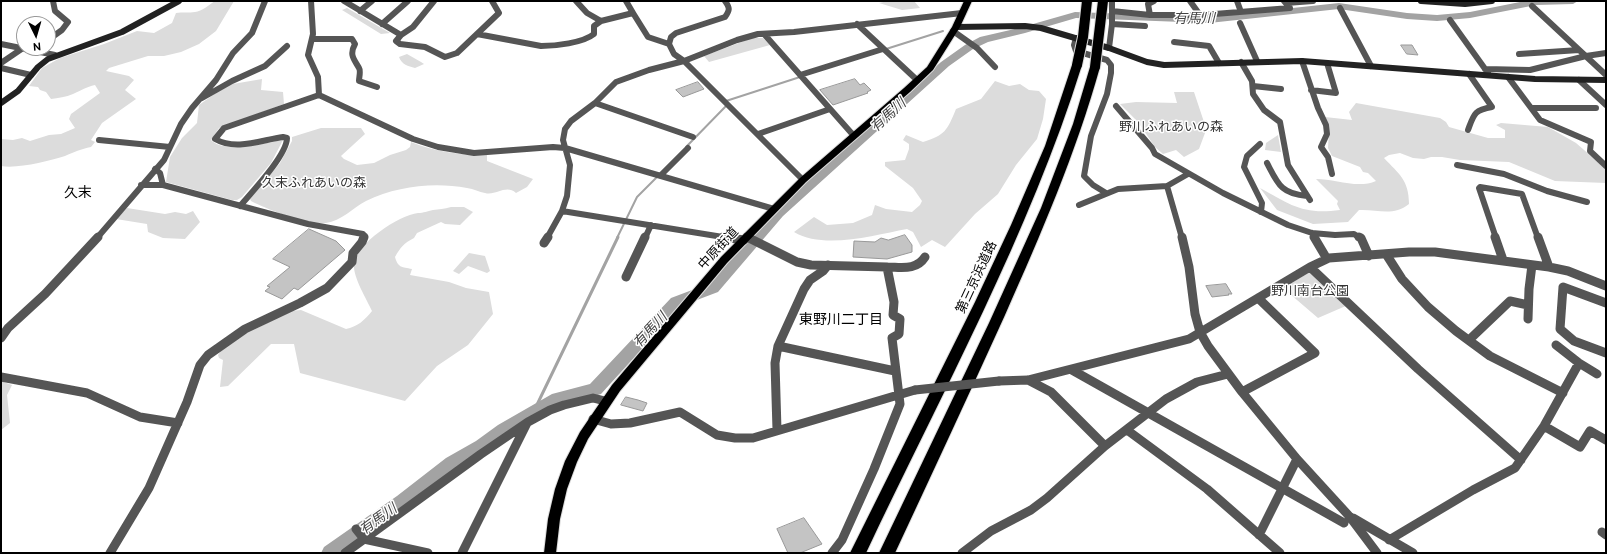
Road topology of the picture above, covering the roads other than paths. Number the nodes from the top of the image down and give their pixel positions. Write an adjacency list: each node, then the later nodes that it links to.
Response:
1 (53, 1): 41 (street)
2 (179, 1): 58 (street)
3 (265, 1): 85 (street)
4 (311, 1): 46 (street)
5 (344, 1): 26 (street)
6 (372, 1): 26 (street)
7 (408, 1): 36 (street)
8 (434, 1): 44 (street)
9 (492, 1): 42 (street)
10 (576, 1): 34 (street)
11 (626, 1): 29 (street)
12 (725, 1): 49 (street)
13 (968, 1): 30 (main road, 中原街道)
14 (1087, 1): 183 (highway, 第三京浜道路, bridge)
15 (1103, 1): 184 (highway, bridge)
16 (1112, 1): 27 (street)
17 (1154, 1): 31 (street)
18 (1190, 1): 32 (street)
19 (1237, 1): 28 (street)
20 (1313, 1): 23 (street)
21 (1421, 1): 22 (street)
22 (1492, 1)
23 (1285, 2): 28 (street)
24 (1532, 6): 54 (street)
25 (1340, 8): 67 (street)
26 (360, 11): 36 (street)
27 (1112, 11): 31 (street); 38 (street)
28 (1241, 12): 32 (street)
29 (633, 13): 34 (street); 49 (street)
30 (962, 13): 37 (street); 40 (main road, 中原街道)
31 (1150, 15): 32 (street)
32 (1200, 15)
33 (1450, 20): 70 (street)
34 (601, 21): 42 (street)
35 (1240, 23): 61 (street)
36 (382, 24): 44 (street)
37 (857, 24): 43 (street); 53 (street)
38 (1112, 24): 39 (street); 52 (street)
39 (1145, 26)
40 (954, 29): 45 (street); 68 (street); 77 (main road, 中原街道)
41 (56, 34)
42 (478, 34): 44 (street)
43 (764, 34): 60 (street); 73 (street)
44 (401, 35)
45 (1076, 38): 52 (street); 116 (street)
46 (314, 39): 81 (street); 84 (street)
47 (1174, 42): 65 (street)
48 (1, 44): 50 (street)
49 (668, 44): 60 (street)
50 (16, 46)
51 (287, 46): 85 (street)
52 (1109, 48): 65 (street)
53 (883, 49): 73 (street); 77 (street)
54 (1579, 50): 57 (street); 59 (street)
55 (1606, 53): 59 (street)
56 (16, 54): 64 (street)
57 (1519, 54)
58 (56, 56): 72 (street)
59 (1586, 56): 70 (street); 74 (street)
60 (684, 61): 87 (street); 96 (street)
61 (1257, 61): 62 (street); 63 (street)
62 (1302, 61): 66 (street); 83 (street)
63 (1241, 62): 65 (street); 80 (street)
64 (1, 63)
65 (1219, 63)
66 (1327, 63): 67 (street); 83 (street)
67 (1371, 66): 71 (street)
68 (995, 67)
69 (1, 68): 72 (street)
70 (1485, 69): 75 (street)
71 (1469, 74): 75 (street); 94 (street)
72 (31, 75): 86 (street)
73 (800, 75): 92 (street)
74 (1606, 75)
75 (1490, 76): 76 (street)
76 (1508, 77): 78 (street); 90 (street)
77 (917, 80): 97 (main road, 中原街道)
78 (1580, 80): 79 (street); 88 (street)
79 (1606, 80)
80 (1253, 86): 82 (street); 93 (street)
81 (377, 87)
82 (1281, 89)
83 (1311, 90): 109 (street)
84 (319, 94): 102 (street); 120 (street)
85 (196, 102): 101 (street)
86 (1, 103)
87 (595, 103): 98 (street); 102 (street)
88 (1606, 105)
89 (1116, 106): 108 (street)
90 (1532, 108): 91 (street); 106 (street)
91 (1596, 108)
92 (830, 109): 96 (street); 97 (street)
93 (1282, 130): 95 (street); 104 (street)
94 (1468, 130)
95 (1275, 133)
96 (758, 134): 111 (street)
97 (854, 136): 111 (main road, 中原街道)
98 (693, 137)
99 (99, 140): 101 (street)
100 (1260, 144): 123 (street)
101 (170, 148): 107 (street)
102 (565, 148): 110 (street); 122 (street)
103 (688, 148): 110 (street)
104 (1267, 163)
105 (1457, 165): 112 (street)
106 (1606, 166)
107 (155, 169): 113 (street); 114 (street)
108 (1188, 174): 115 (street); 123 (street)
109 (1332, 174)
110 (661, 175): 121 (street)
111 (803, 180): 121 (main road, 中原街道)
112 (1518, 180): 117 (street); 118 (street)
113 (141, 185): 114 (street); 145 (street)
114 (163, 185): 120 (street)
115 (1167, 186): 116 (street); 144 (street)
116 (1106, 193): 119 (street)
117 (1522, 194): 132 (street); 137 (street)
118 (1587, 202)
119 (1078, 205)
120 (240, 206): 164 (street)
121 (774, 209): 126 (main road, 中原街道)
122 (562, 211): 124 (street); 127 (street)
123 (1261, 212): 125 (street)
124 (651, 225): 126 (street); 138 (street)
125 (1312, 233): 129 (street); 131 (street)
126 (747, 239): 133 (street); 160 (main road, 中原街道)
127 (544, 243)
128 (1386, 254): 129 (street); 132 (street); 146 (street)
129 (1369, 256): 131 (street)
130 (925, 258): 135 (street)
131 (1327, 259): 136 (street)
132 (1502, 260): 134 (street)
133 (828, 265): 135 (street); 147 (street)
134 (1532, 265): 137 (street); 142 (street)
135 (887, 267): 152 (street)
136 (1310, 267): 140 (street); 171 (street)
137 (1549, 267): 139 (street)
138 (626, 277)
139 (1606, 286)
140 (1258, 298): 144 (street); 157 (street)
141 (1606, 303): 149 (street)
142 (1528, 305): 143 (street); 146 (street)
143 (1528, 319)
144 (1200, 332): 151 (street); 153 (street)
145 (1, 338)
146 (1469, 340): 158 (street)
147 (778, 346): 152 (street); 166 (street)
148 (1556, 346): 150 (street)
149 (1606, 353)
150 (1579, 363): 154 (street); 158 (street)
151 (1072, 370): 156 (street); 161 (street)
152 (895, 371): 159 (street)
153 (1228, 374): 157 (street); 161 (street)
154 (1597, 374)
155 (1, 377): 164 (street)
156 (1028, 380): 159 (street, bridge); 169 (street)
157 (1242, 392): 170 (street)
158 (1562, 393): 165 (street)
159 (898, 394): 166 (street); 182 (street)
160 (604, 401): 162 (main road, 中原街道); 163 (street)
161 (1149, 413): 167 (street); 172 (street)
162 (593, 419): 166 (street); 181 (main road, 中原街道)
163 (528, 422): 174 (street); 180 (street)
164 (178, 423): 177 (street)
165 (1544, 426): 168 (street); 171 (street)
166 (777, 430)
167 (1127, 430): 169 (street); 175 (street)
168 (1606, 440)
169 (1106, 446): 185 (street)
170 (1297, 459): 172 (street); 173 (street)
171 (1521, 460): 176 (street)
172 (1282, 488): 173 (street); 175 (street)
173 (1347, 520): 176 (street); 187 (street)
174 (360, 535): 178 (street); 179 (street)
175 (1259, 535): 186 (street)
176 (1389, 540): 188 (street)
177 (110, 553)
178 (345, 553)
179 (428, 553)
180 (462, 553)
181 (550, 553)
182 (832, 553)
183 (858, 553)
184 (887, 553)
185 (962, 553)
186 (1280, 553)
187 (1377, 553)
188 (1413, 553)

